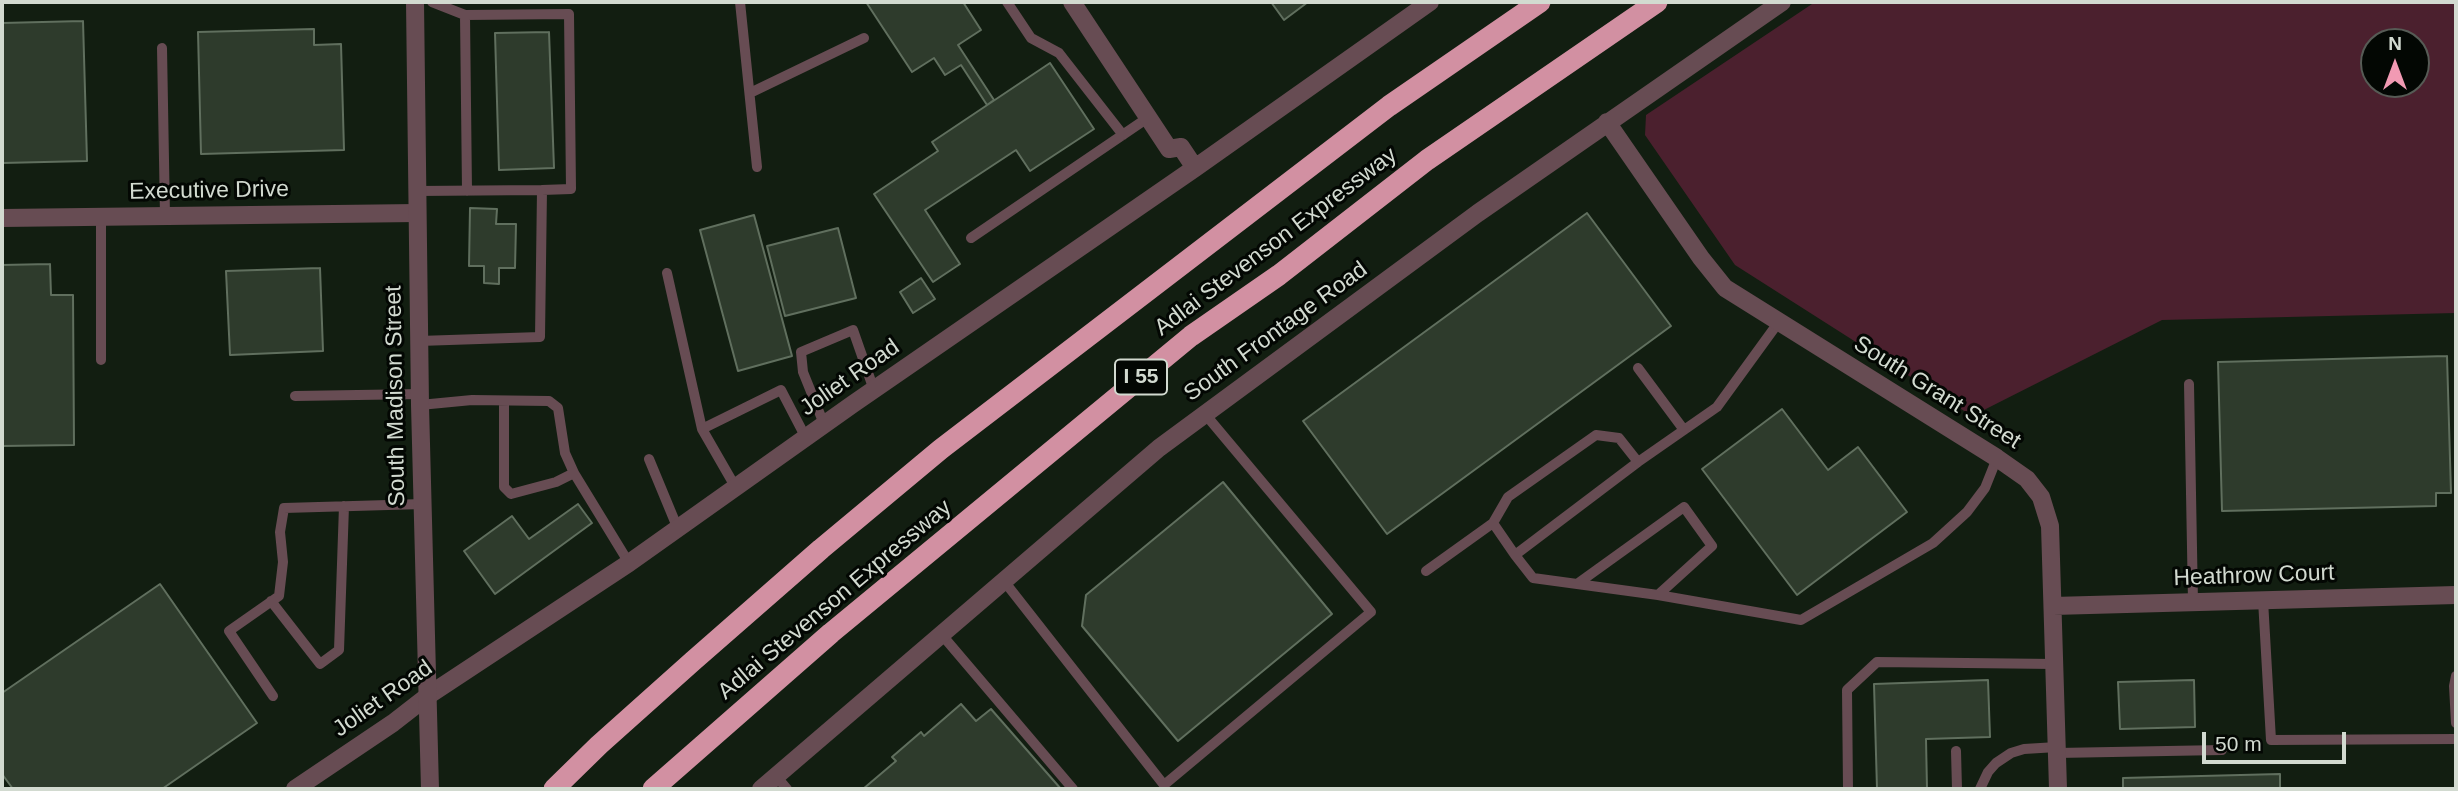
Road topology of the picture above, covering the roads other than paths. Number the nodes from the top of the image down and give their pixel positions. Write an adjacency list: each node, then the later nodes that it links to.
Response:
1 (415, 2): 20 (street, South Madison Street)
2 (432, 2): 10 (lane)
3 (740, 2): 13 (lane)
4 (1007, 2): 16 (lane)
5 (1430, 2): 18 (street, Joliet Road)
6 (1540, 2): 75 (highway, Adlai Stevenson Expressway)
7 (1657, 2): 76 (highway, Adlai Stevenson Expressway / I 55)
8 (1782, 2): 15 (street, South Frontage Road)
9 (1076, 3): 14 (street)
10 (465, 15): 19 (lane); 21 (lane)
11 (864, 38): 13 (lane)
12 (162, 48): 23 (lane)
13 (750, 93): 17 (lane)
14 (1149, 117): 16 (lane); 18 (street)
15 (1607, 122): 28 (street, South Grant Street); 37 (street, South Frontage Road)
16 (1123, 135): 26 (lane)
17 (757, 167)
18 (1195, 168): 33 (street, Joliet Road)
19 (542, 190): 21 (lane); 29 (lane)
20 (417, 191): 21 (lane); 22 (street, South Madison Street)
21 (467, 191)
22 (418, 213): 23 (street, Executive Drive); 29 (street, South Madison Street)
23 (165, 216): 24 (street, Executive Drive)
24 (101, 217): 25 (street, Executive Drive); 30 (lane)
25 (2, 218)
26 (971, 238)
27 (667, 273): 39 (lane)
28 (1779, 323): 40 (lane); 42 (street, South Grant Street)
29 (419, 341): 35 (street, South Madison Street)
30 (101, 360)
31 (1638, 368): 40 (lane)
32 (2189, 384): 60 (lane)
33 (874, 390): 38 (street, Joliet Road); 38 (lane)
34 (295, 396): 35 (lane)
35 (420, 400): 36 (lane); 47 (street, South Madison Street)
36 (504, 401): 45 (lane); 45 (lane)
37 (1205, 414): 54 (street, South Frontage Road); 54 (lane)
38 (824, 424): 41 (street, Joliet Road)
39 (702, 429): 41 (lane); 46 (lane)
40 (1684, 430): 44 (lane)
41 (806, 438): 46 (street, Joliet Road)
42 (1997, 458): 56 (lane); 61 (street, South Grant Street)
43 (649, 459): 50 (lane)
44 (1638, 462): 49 (lane); 51 (lane)
45 (574, 472): 52 (lane)
46 (736, 488): 50 (street, Joliet Road)
47 (423, 504): 48 (lane); 65 (street, South Madison Street)
48 (344, 506): 59 (lane); 59 (lane)
49 (1493, 523): 51 (lane); 53 (lane)
50 (678, 529): 52 (street, Joliet Road)
51 (1515, 555): 55 (lane)
52 (629, 564): 65 (street, Joliet Road)
53 (1426, 571)
54 (1004, 581): 62 (street, South Frontage Road)
55 (1577, 584): 56 (lane); 56 (lane)
56 (1658, 595)
57 (2456, 595): 58 (street, Heathrow Court)
58 (2263, 600): 60 (street, Heathrow Court); 68 (lane)
59 (271, 601): 66 (lane)
60 (2193, 602): 61 (street, Heathrow Court)
61 (2053, 606): 63 (street, South Grant Street)
62 (942, 635): 72 (street, South Frontage Road); 78 (lane)
63 (2055, 664): 69 (street, South Grant Street); 79 (lane)
64 (2456, 676): 67 (lane)
65 (429, 695): 73 (street, Joliet Road); 74 (street, South Madison Street)
66 (273, 696)
67 (2456, 723)
68 (2456, 740)
69 (2057, 750): 70 (lane); 81 (lane); 82 (street, South Grant Street)
70 (2222, 750)
71 (1956, 751): 80 (lane)
72 (782, 783): 77 (street, South Frontage Road)
73 (295, 789)
74 (430, 789)
75 (554, 789)
76 (653, 789)
77 (761, 789)
78 (1073, 789)
79 (1848, 789)
80 (1957, 789)
81 (1980, 789)
82 (2058, 789)

